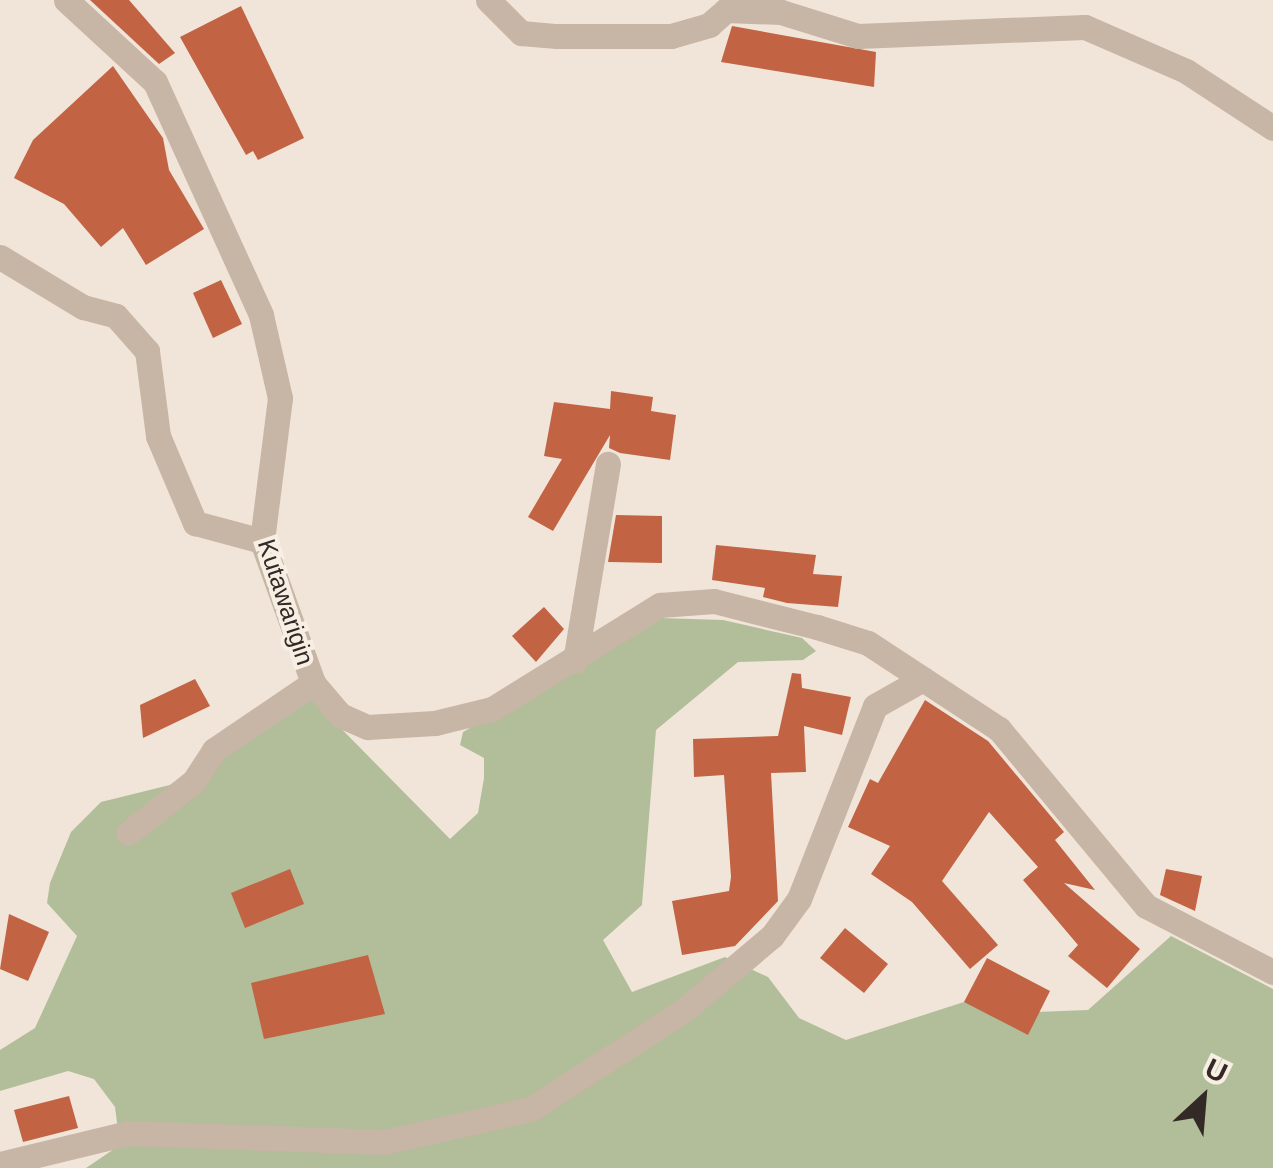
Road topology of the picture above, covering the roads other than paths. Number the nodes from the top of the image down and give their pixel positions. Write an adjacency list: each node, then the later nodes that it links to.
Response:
1 (66, 0): 6 (street, Kutawarigin)
2 (488, 0): 3 (street)
3 (1273, 128)
4 (0, 257): 6 (street)
5 (608, 464): 7 (street)
6 (262, 541): 9 (street, Kutawarigin)
7 (575, 661): 8 (street, Kutawarigin); 9 (street, Kutawarigin)
8 (922, 679): 11 (street, Kutawarigin); 12 (street)
9 (313, 683): 10 (street)
10 (128, 833)
11 (1273, 972)
12 (0, 1164)

